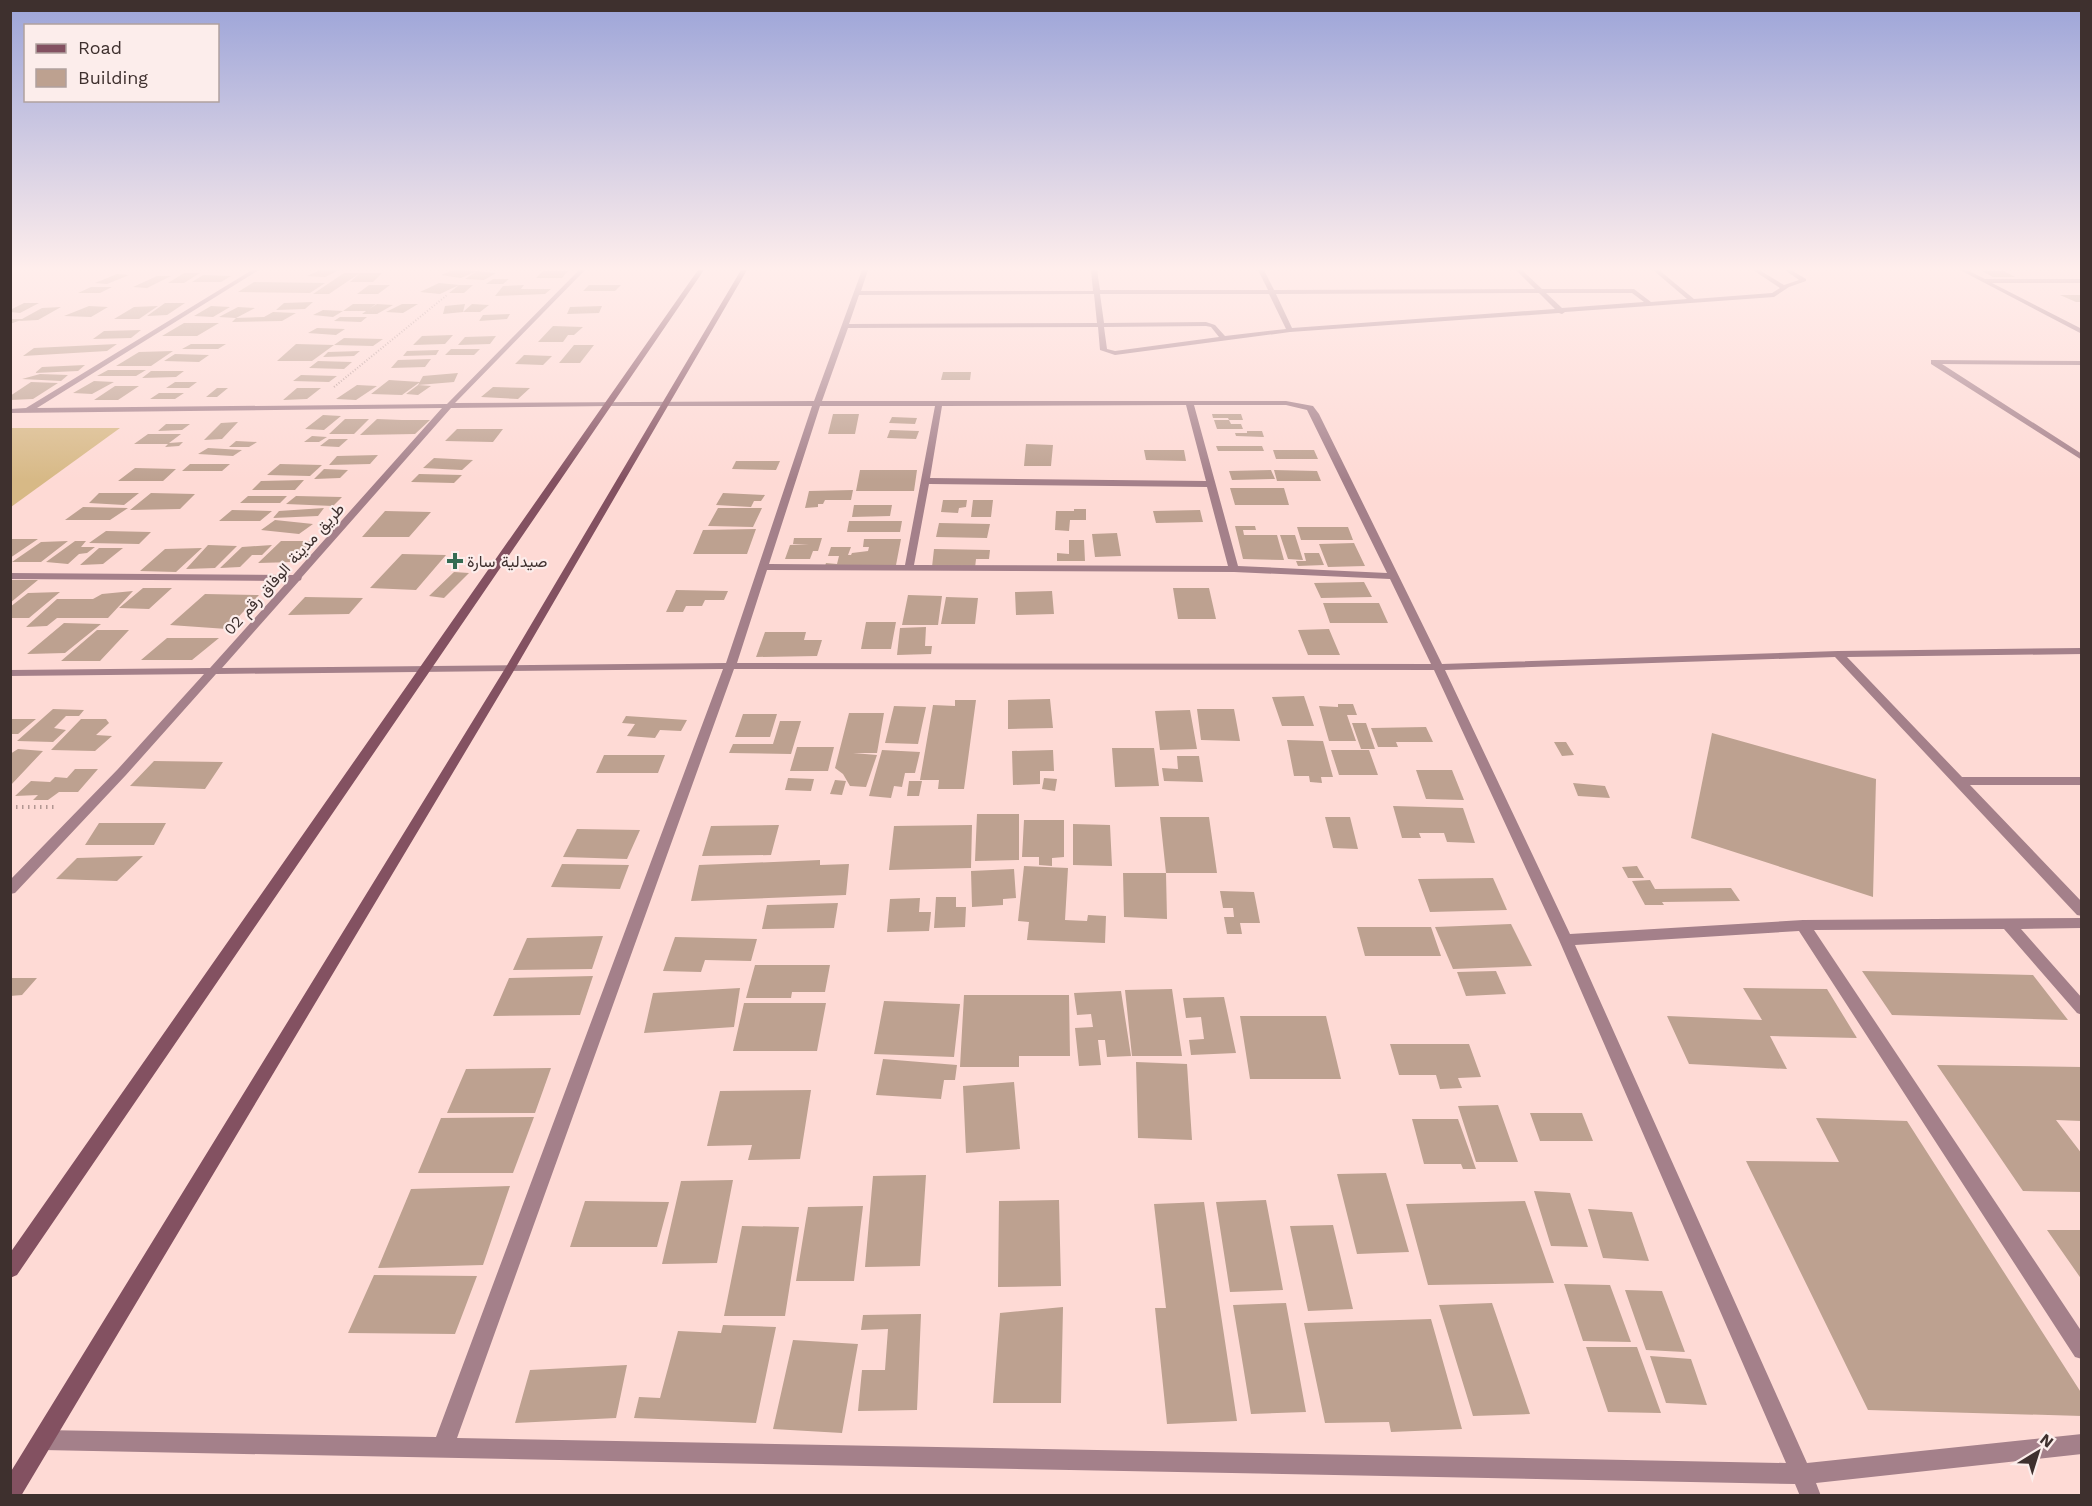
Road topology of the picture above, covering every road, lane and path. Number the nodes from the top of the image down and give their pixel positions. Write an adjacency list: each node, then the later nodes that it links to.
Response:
1 (142, 340): 18 (street)
2 (392, 340): 16 (path)
3 (513, 340): 15 (street, طريق مدينة الوفاق رقم 02)
4 (652, 340): 12 (street)
5 (703, 340): 13 (street)
6 (840, 340): 14 (street)
7 (1103, 340): 8 (street)
8 (1214, 340)
9 (2082, 363): 19 (street)
10 (939, 403): 11 (street); 14 (street); 20 (street)
11 (1189, 403): 21 (street); 26 (street)
12 (608, 404): 13 (street); 15 (street); 34 (street)
13 (665, 404): 14 (street); 31 (street)
14 (817, 404): 22 (street)
15 (447, 407): 16 (street); 27 (street, طريق مدينة الوفاق رقم 02)
16 (308, 409): 18 (street)
17 (10, 411): 18 (street)
18 (27, 411)
19 (2082, 458)
20 (926, 481): 21 (street); 23 (street)
21 (1212, 484): 24 (street)
22 (763, 567): 23 (street); 30 (street)
23 (909, 568): 24 (street)
24 (1234, 569): 26 (street)
25 (10, 576): 27 (street)
26 (1394, 576): 32 (street)
27 (298, 578): 33 (street, طريق مدينة الوفاق رقم 02)
28 (2082, 651): 29 (street)
29 (1838, 654): 32 (street); 36 (street)
30 (730, 666): 31 (street); 32 (street); 51 (street)
31 (511, 667): 34 (street); 49 (street)
32 (1438, 667): 45 (street)
33 (214, 669): 34 (street); 35 (street); 39 (street, طريق مدينة الوفاق رقم 02)
34 (426, 669): 47 (street)
35 (10, 673)
36 (1959, 781): 37 (street); 41 (street)
37 (2082, 781)
38 (10, 807): 39 (path)
39 (90, 808): 40 (street, طريق مدينة الوفاق رقم 02)
40 (10, 889)
41 (2082, 911)
42 (2082, 923): 43 (street)
43 (2008, 924): 44 (street); 46 (street)
44 (1803, 925): 45 (street); 48 (street)
45 (1566, 940): 52 (street)
46 (2082, 1009)
47 (10, 1269)
48 (2082, 1350)
49 (43, 1440): 51 (street); 53 (street)
50 (2082, 1444): 52 (street)
51 (443, 1447): 52 (street)
52 (1801, 1474): 54 (street)
53 (10, 1494)
54 (1811, 1496)

